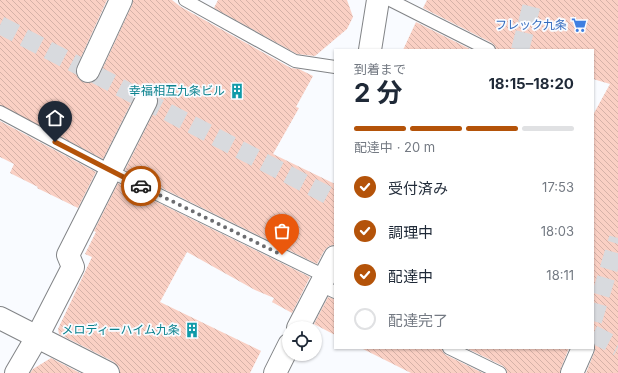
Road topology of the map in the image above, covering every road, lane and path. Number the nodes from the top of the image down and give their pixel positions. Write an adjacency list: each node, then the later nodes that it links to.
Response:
1 (122, 0): 8 (street)
2 (185, 0): 7 (lane)
3 (378, 0): 5 (street)
4 (390, 0): 6 (lane)
5 (370, 49)
6 (488, 49)
7 (334, 67)
8 (88, 71)
9 (146, 102): 11 (street)
10 (0, 112): 11 (lane)
11 (110, 171): 13 (lane); 16 (street)
12 (334, 260): 13 (street)
13 (327, 284): 15 (street)
14 (0, 318): 16 (street)
15 (303, 321)
16 (37, 337): 21 (street); 22 (street)
17 (451, 349): 23 (lane)
18 (583, 349): 24 (street)
19 (282, 361): 20 (street)
20 (277, 372)
21 (16, 373)
22 (108, 373)
23 (500, 373)
24 (572, 373)

